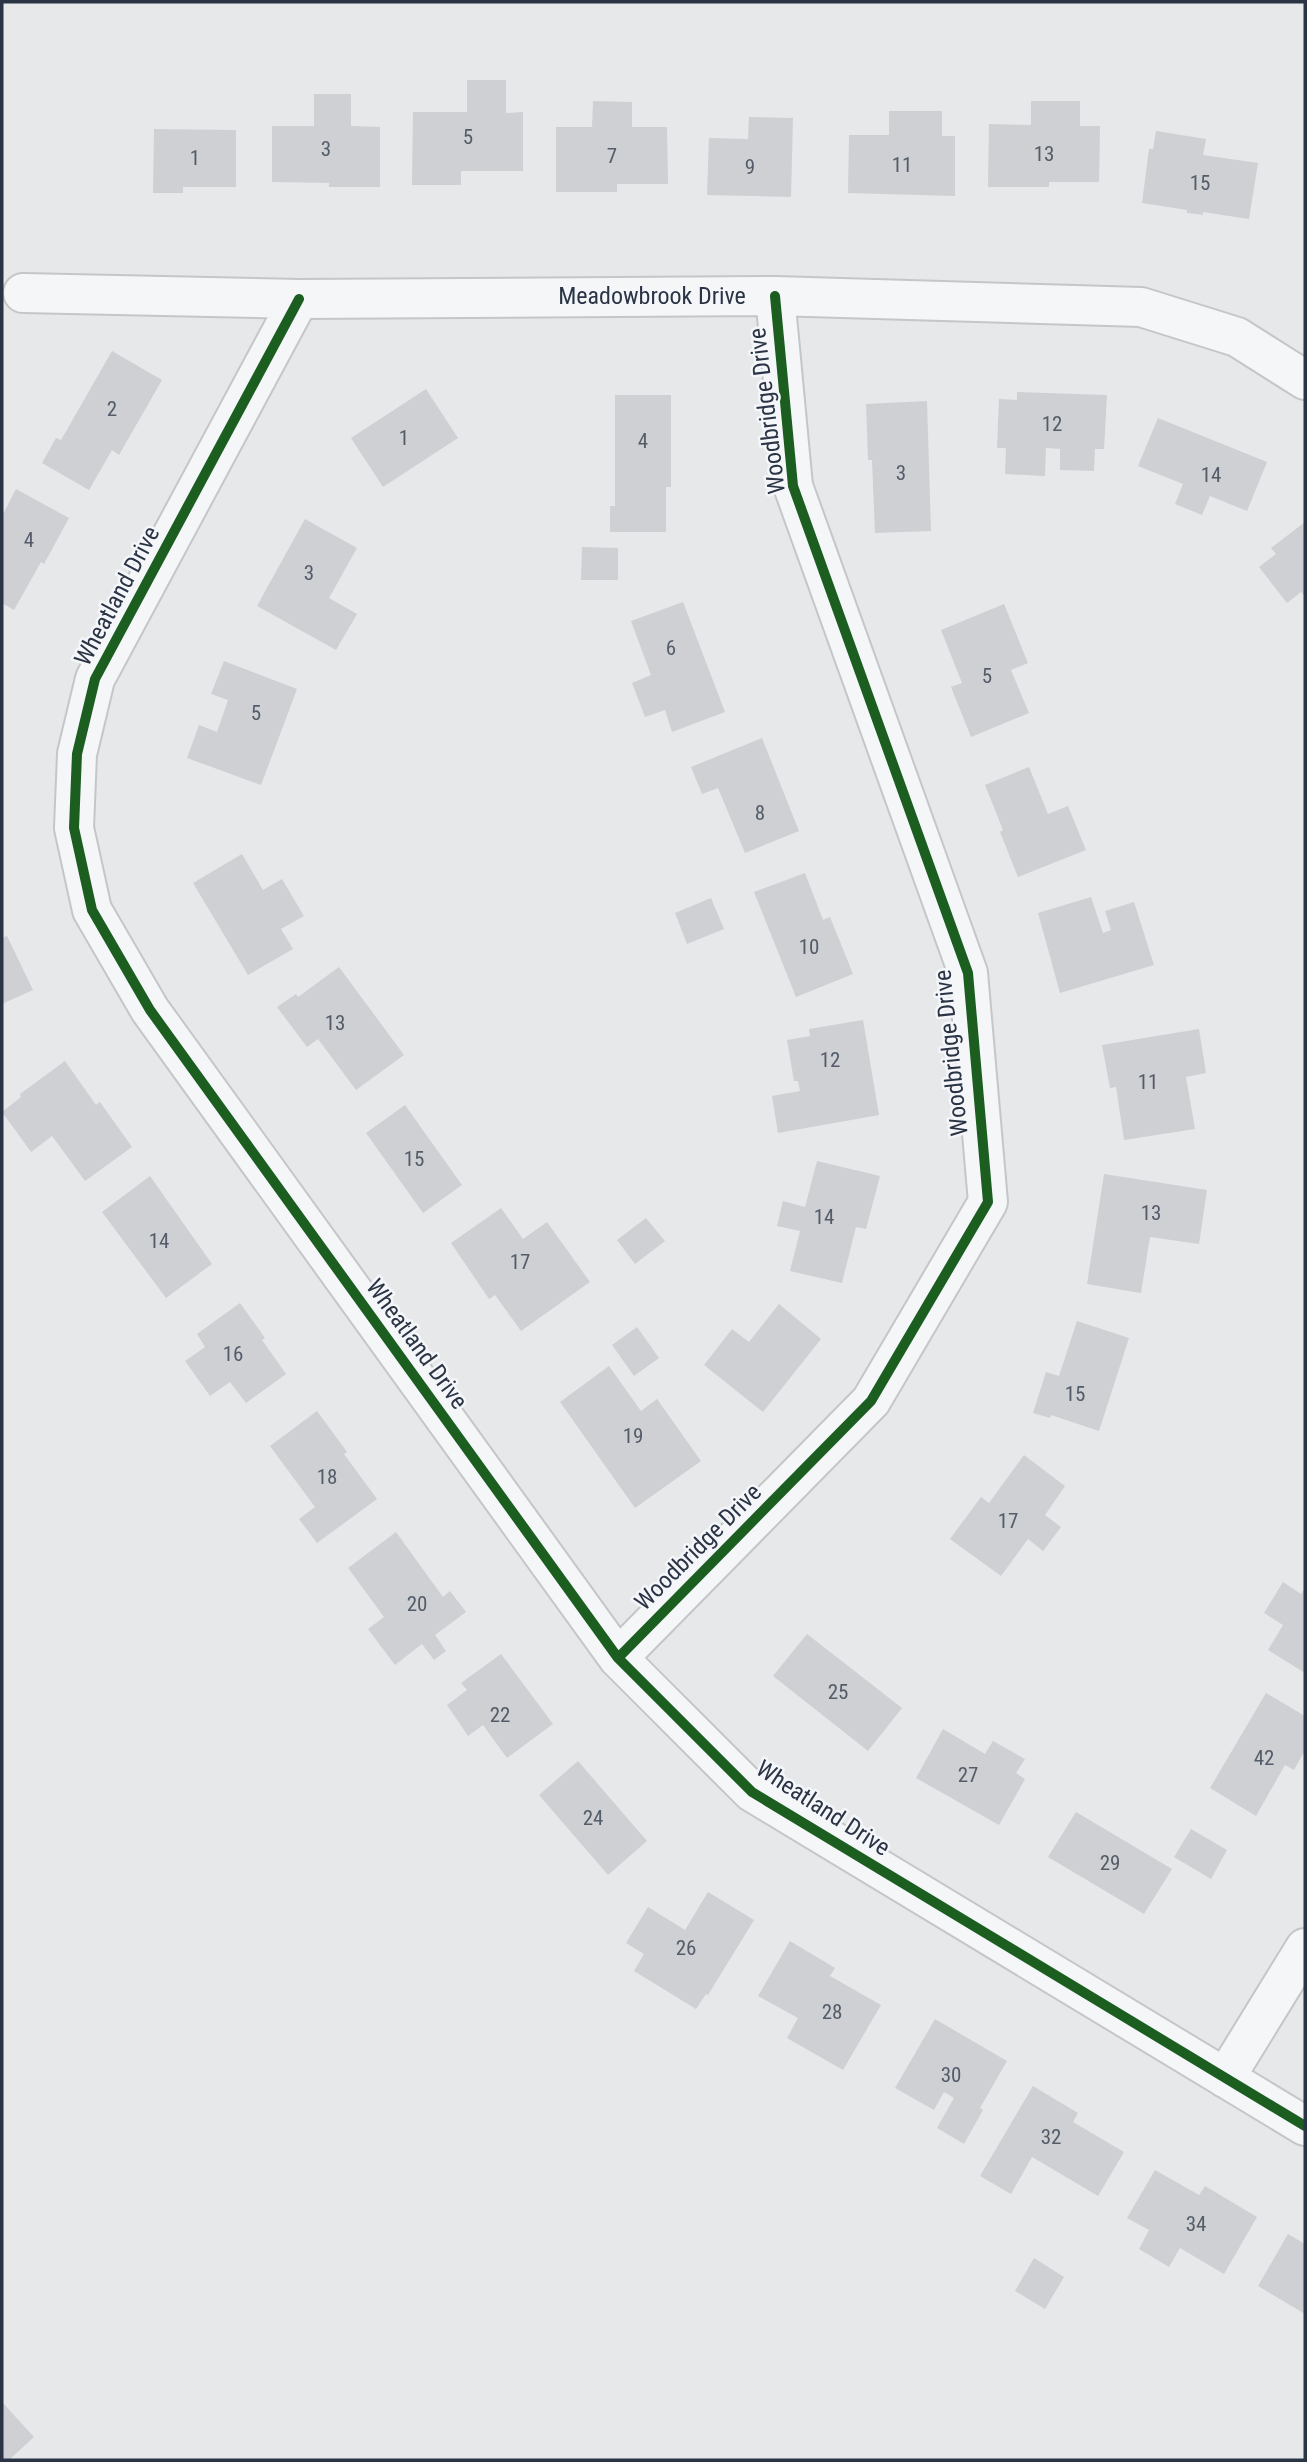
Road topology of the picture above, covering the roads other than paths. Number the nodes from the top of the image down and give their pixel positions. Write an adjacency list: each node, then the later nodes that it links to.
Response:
1 (23, 293): 3 (street, Meadowbrook Drive)
2 (775, 296): 3 (street, Meadowbrook Drive); 4 (street, Meadowbrook Drive); 5 (street, Woodbridge Drive)
3 (299, 299): 5 (street, Wheatland Drive)
4 (1305, 380)
5 (618, 1658): 7 (street, Wheatland Drive)
6 (1305, 1948): 7 (street)
7 (1225, 2078): 8 (street, Wheatland Drive)
8 (1305, 2126)

